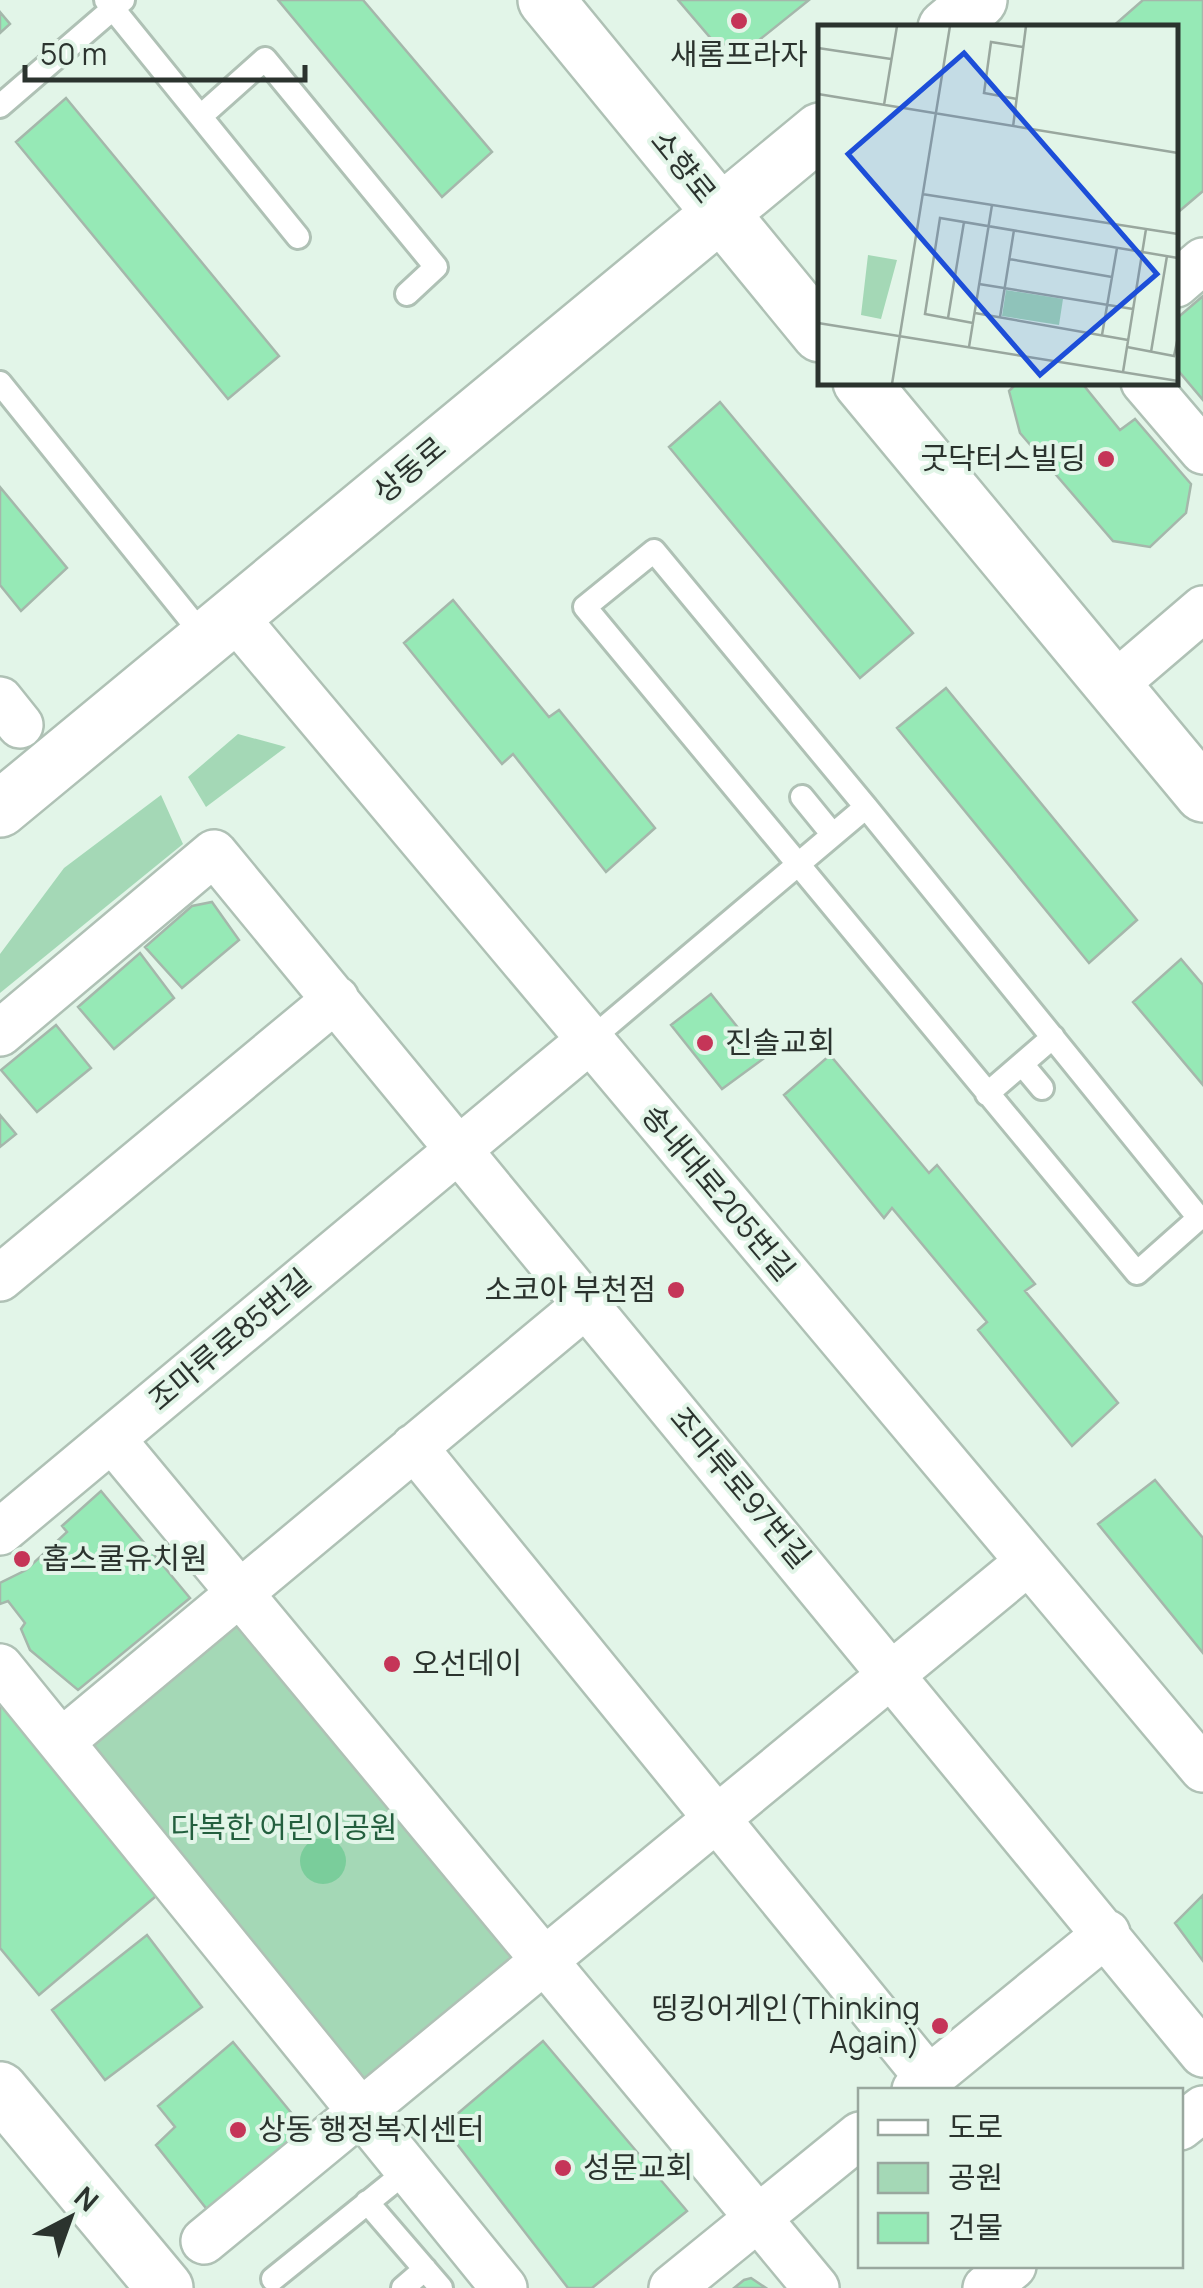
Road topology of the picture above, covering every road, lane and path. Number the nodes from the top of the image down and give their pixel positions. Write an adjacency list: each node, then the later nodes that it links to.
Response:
1 (546, 0): 8 (street, 소향로)
2 (979, 0): 4 (street)
3 (114, 3): 5 (lane); 6 (lane)
4 (950, 25)
5 (0, 106)
6 (201, 116): 9 (lane); 12 (lane)
7 (818, 133): 8 (street, 상동로)
8 (721, 214): 13 (street, 소향로); 19 (street, 상동로)
9 (298, 237)
10 (1203, 261): 11 (street)
11 (1178, 282)
12 (407, 294)
13 (818, 332)
14 (0, 383): 19 (lane)
15 (863, 385): 20 (street)
16 (1147, 385): 17 (street)
17 (1203, 451)
18 (1203, 609): 20 (street)
19 (220, 628): 24 (street, 상동로); 30 (street, 송내대로205번길)
20 (1112, 686): 21 (street)
21 (1203, 794)
22 (802, 797): 25 (lane)
23 (866, 807): 25 (lane); 26 (lane); 29 (lane)
24 (0, 810)
25 (834, 835): 26 (lane)
26 (796, 866): 30 (lane); 33 (lane)
27 (336, 999): 28 (street); 34 (street); 35 (street)
28 (0, 1033)
29 (1053, 1037): 31 (lane); 33 (lane)
30 (590, 1040): 34 (street, 조마루로85번길); 40 (street, 송내대로205번길)
31 (1022, 1064): 32 (lane); 33 (lane)
32 (1042, 1088)
33 (988, 1094)
34 (460, 1148): 36 (street, 조마루로97번길); 37 (street, 조마루로85번길)
35 (0, 1278)
36 (588, 1303): 38 (street); 43 (street, 조마루로97번길)
37 (112, 1439): 39 (street, 조마루로85번길); 41 (street)
38 (414, 1447): 41 (street); 46 (street)
39 (0, 1532)
40 (1028, 1562): 43 (street); 45 (street, 송내대로205번길)
41 (240, 1592): 44 (street); 48 (street)
42 (0, 1667): 44 (street)
43 (893, 1674): 46 (street); 47 (street, 조마루로97번길)
44 (61, 1742): 53 (street)
45 (1203, 1770)
46 (717, 1819): 48 (street); 50 (street)
47 (1107, 1933): 49 (street, 조마루로97번길); 50 (street)
48 (545, 1960): 53 (street); 58 (street)
49 (1203, 2054)
50 (922, 2085)
51 (0, 2090): 63 (street)
52 (1203, 2109): 54 (street)
53 (361, 2112): 56 (street); 59 (street)
54 (1183, 2125)
55 (858, 2138): 58 (street)
56 (408, 2170): 57 (lane); 66 (street)
57 (366, 2202): 61 (lane); 62 (lane)
58 (759, 2219): 67 (street); 68 (street)
59 (204, 2241)
60 (1011, 2268): 69 (street)
61 (425, 2269): 64 (lane); 65 (lane)
62 (273, 2279)
63 (165, 2288)
64 (403, 2288)
65 (441, 2288)
66 (504, 2288)
67 (672, 2288)
68 (816, 2288)
69 (986, 2288)

